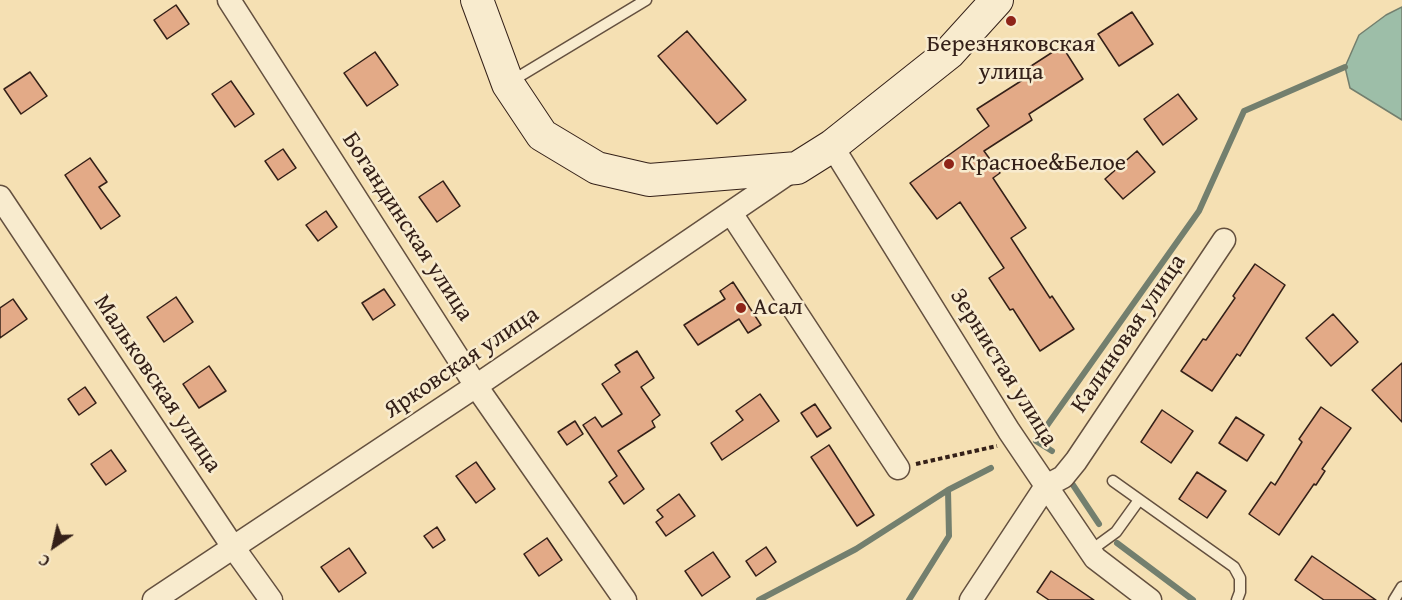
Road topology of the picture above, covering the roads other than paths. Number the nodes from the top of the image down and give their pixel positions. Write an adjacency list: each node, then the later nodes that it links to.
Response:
1 (229, 0): 11 (street, Богандинская улица)
2 (477, 0): 5 (street)
3 (646, 0): 5 (lane)
4 (997, 0): 6 (street)
5 (508, 84): 7 (street)
6 (832, 146): 7 (street); 14 (street, Зернистая улица)
7 (797, 168): 9 (street, Ярковская улица)
8 (0, 197): 16 (street, Мальковская улица)
9 (731, 213): 11 (street, Ярковская улица); 12 (street)
10 (1224, 240): 14 (street, Калиновая улица)
11 (476, 386): 16 (street, Ярковская улица); 21 (street, Богандинская улица)
12 (898, 468)
13 (1113, 481): 15 (lane)
14 (1046, 486): 17 (street, Зернистая улица); 22 (street, Калиновая улица)
15 (1139, 500): 17 (lane); 24 (lane)
16 (233, 547): 19 (street, Ярковская улица); 20 (street, Мальковская улица)
17 (1090, 551): 23 (street, Зернистая улица)
18 (1402, 587): 25 (lane)
19 (154, 600)
20 (271, 600)
21 (625, 600)
22 (971, 600)
23 (1150, 600)
24 (1237, 600)
25 (1394, 600)

